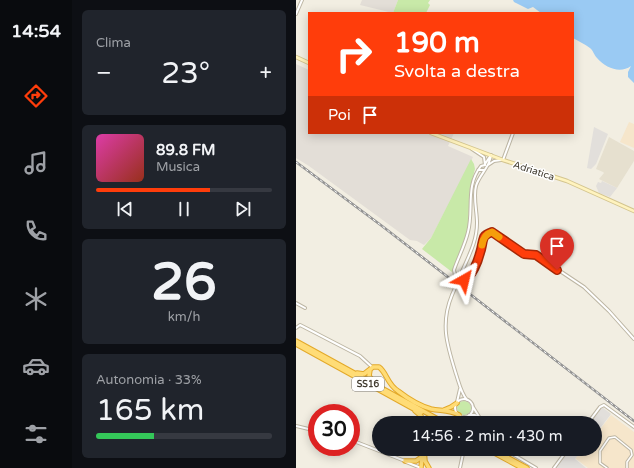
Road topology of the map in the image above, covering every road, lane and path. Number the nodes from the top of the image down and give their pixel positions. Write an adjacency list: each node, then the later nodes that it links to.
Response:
1 (302, 0): 2 (street)
2 (296, 14)
3 (296, 57): 4 (main road)
4 (308, 63)
5 (435, 134): 7 (main road, Adriatica)
6 (513, 134): 9 (street)
7 (465, 146): 8 (main road, Adriatica); 10 (street)
8 (491, 155): 9 (main road, Adriatica); 10 (street)
9 (503, 160): 10 (street); 13 (main road, Adriatica)
10 (486, 165): 11 (street); 12 (street)
11 (478, 170): 12 (street); 17 (street)
12 (484, 170): 21 (street, bridge)
13 (634, 211)
14 (296, 303): 15 (street)
15 (305, 308)
16 (296, 328): 20 (street)
17 (634, 339)
18 (296, 343): 19 (highway, SS16); 24 (highway, SS16)
19 (340, 365): 20 (highway, SS16); 22 (highway, SS16)
20 (371, 368): 22 (highway, SS16); 27 (highway, SS16)
21 (460, 386): 23 (street); 25 (street)
22 (395, 395): 32 (highway, SS16)
23 (467, 400): 25 (street); 26 (street)
24 (399, 401): 30 (highway, SS16); 31 (highway, SS16)
25 (457, 403): 27 (highway); 28 (street)
26 (473, 407): 29 (street); 34 (street)
27 (441, 410): 28 (highway, SS16)
28 (459, 415): 29 (street)
29 (469, 415): 33 (street)
30 (419, 416)
31 (427, 416)
32 (432, 416)
33 (475, 416)
34 (478, 416)
35 (593, 416): 37 (street)
36 (296, 426): 38 (street)
37 (634, 427)
38 (308, 429)
39 (360, 443): 48 (street)
40 (422, 456): 48 (highway)
41 (424, 456): 50 (highway)
42 (425, 456): 51 (highway)
43 (463, 456): 52 (street)
44 (500, 456): 49 (highway)
45 (505, 456): 55 (highway)
46 (516, 456): 56 (street)
47 (563, 456): 57 (street)
48 (405, 461): 50 (street)
49 (509, 461): 53 (highway); 54 (highway)
50 (421, 468)
51 (429, 468)
52 (460, 468)
53 (518, 468)
54 (522, 468)
55 (527, 468)
56 (536, 468)
57 (554, 468)
58 (607, 468): 59 (street)
59 (627, 468)

